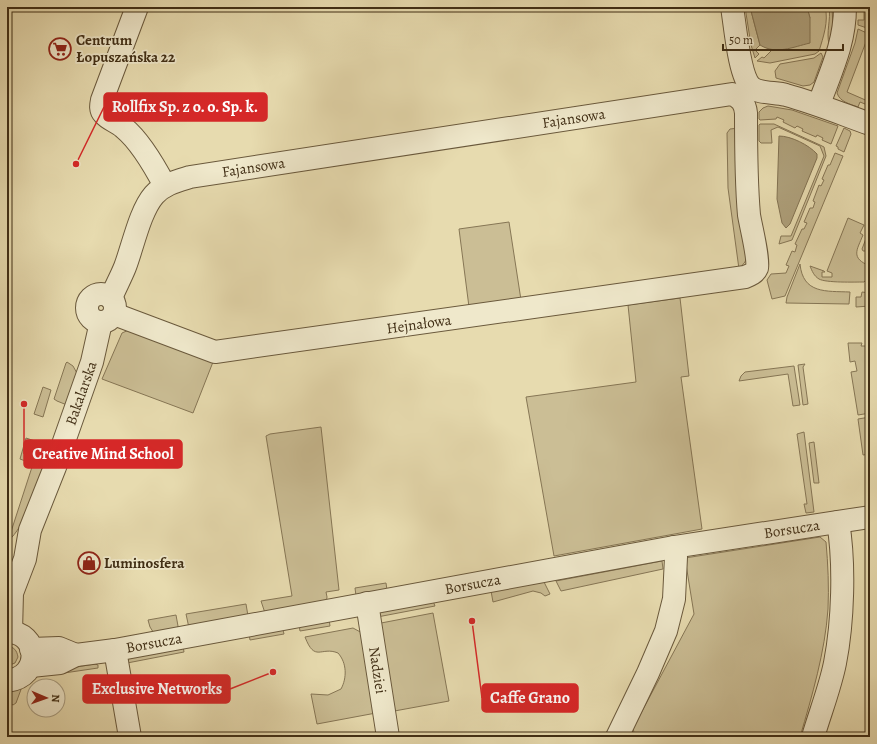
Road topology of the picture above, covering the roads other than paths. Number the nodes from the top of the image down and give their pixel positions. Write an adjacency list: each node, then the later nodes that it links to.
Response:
1 (137, 7): 7 (street)
2 (732, 7): 4 (street)
3 (844, 7): 4 (street)
4 (819, 104): 5 (street)
5 (870, 124)
6 (206, 174): 7 (street, Bakalarska); 8 (street, Fajansowa)
7 (165, 186): 9 (street, Bakalarska)
8 (730, 280): 9 (street, Hejnałowa)
9 (108, 311): 12 (street, Bakalarska)
10 (870, 518): 11 (street, Borsucza)
11 (838, 522): 13 (street, Borsucza); 23 (street)
12 (30, 530): 14 (street, Bakalarska); 16 (street, Bakalarska)
13 (674, 547): 15 (street, Borsucza); 22 (street)
14 (7, 562)
15 (367, 603): 17 (street, Borsucza); 21 (street, Nadziei)
16 (9, 632): 18 (street)
17 (114, 650): 18 (street, Borsucza); 20 (street)
18 (31, 657): 19 (street)
19 (7, 681)
20 (130, 737)
21 (388, 737)
22 (617, 737)
23 (813, 737)

